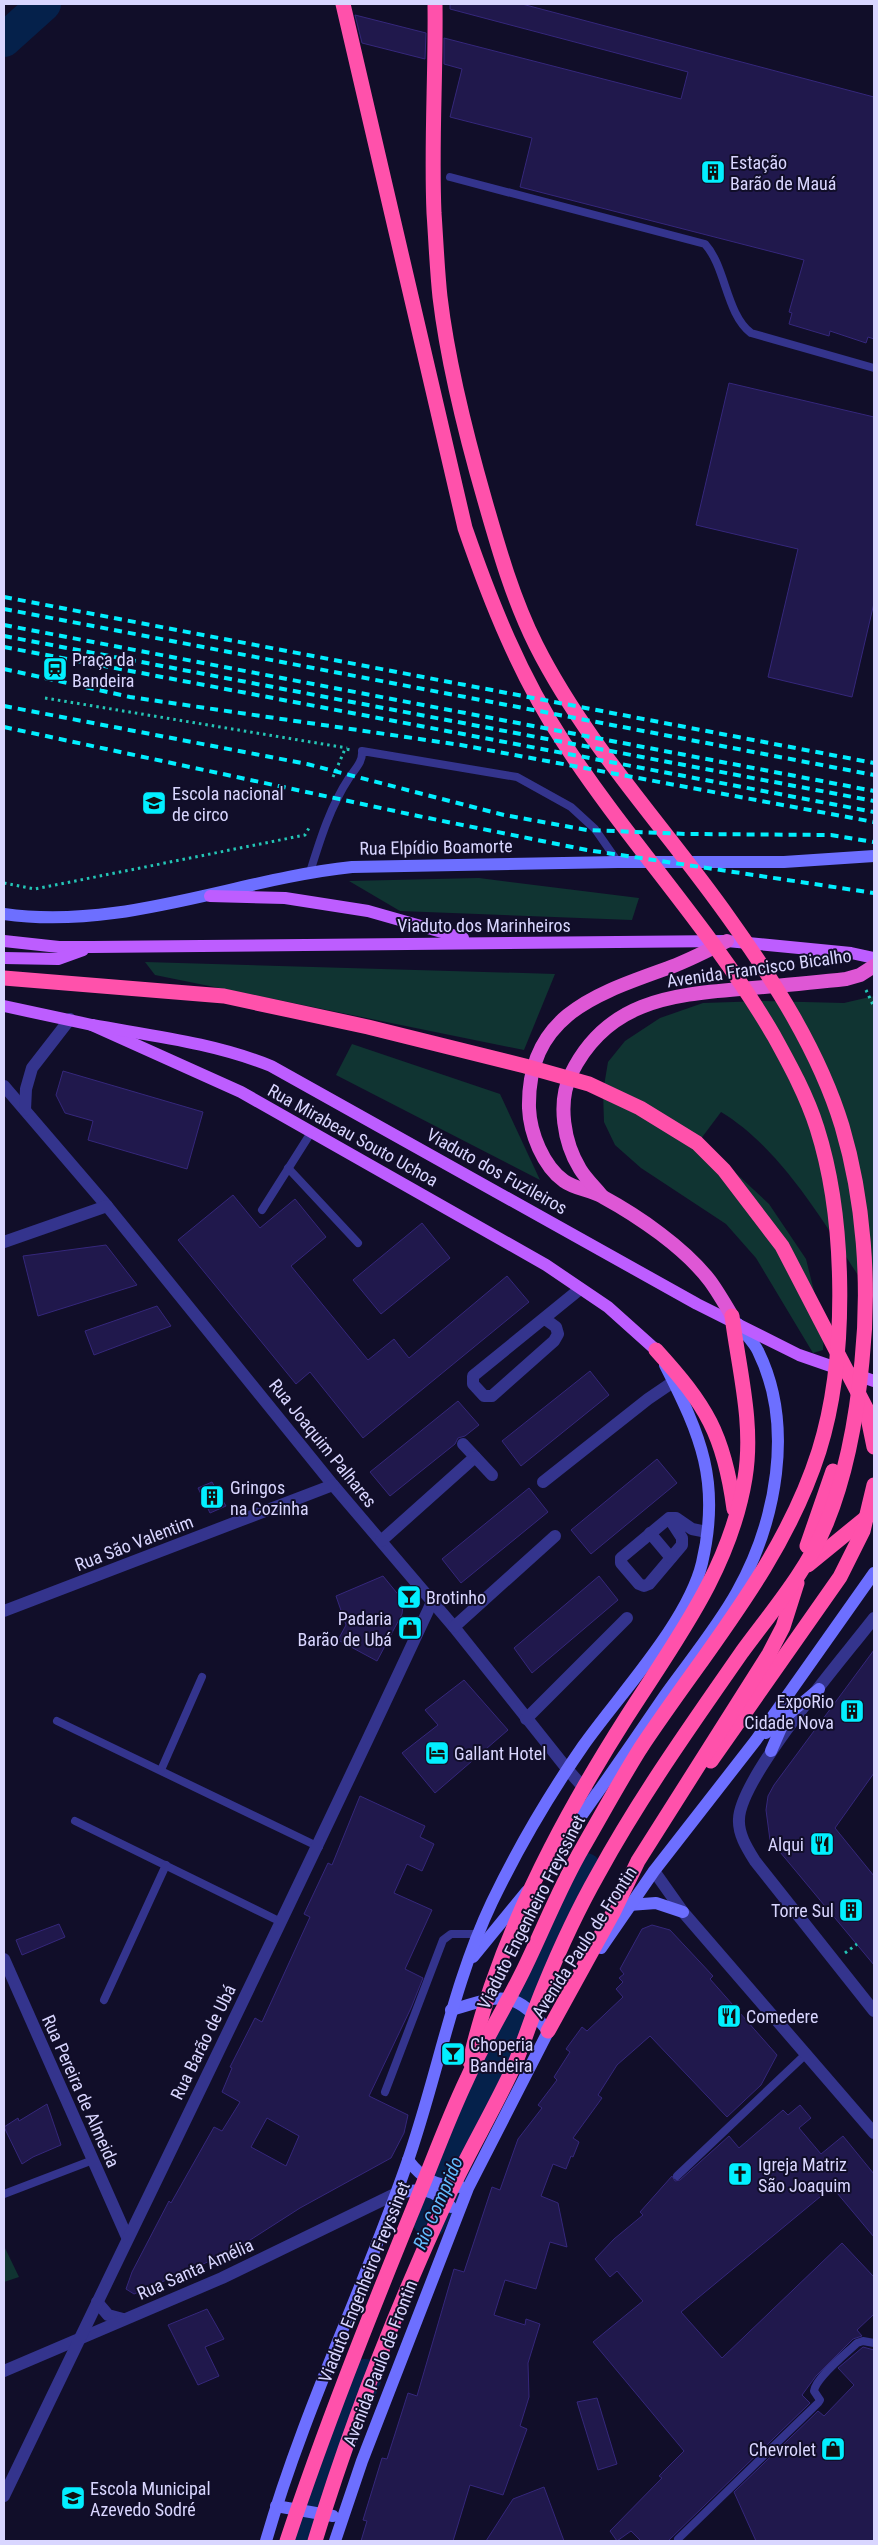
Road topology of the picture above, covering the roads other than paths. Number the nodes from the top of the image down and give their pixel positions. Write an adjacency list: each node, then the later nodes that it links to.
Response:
1 (343, 4): 89 (highway, Viaduto Engenheiro Freyssinet)
2 (435, 4): 54 (highway)
3 (450, 177): 4 (lane)
4 (874, 368)
5 (874, 856): 6 (main road, Rua Elpídio Boamorte)
6 (618, 862): 7 (main road, Rua Elpídio Boamorte); 7 (lane)
7 (310, 872): 8 (main road, Rua Elpídio Boamorte)
8 (210, 896): 9 (main road, Rua Elpídio Boamorte); 12 (main road)
9 (4, 914)
10 (4, 941): 13 (main road, Viaduto dos Marinheiros)
11 (727, 941): 12 (main road, Viaduto dos Marinheiros); 15 (main road, Viaduto dos Marinheiros); 25 (highway)
12 (477, 942): 13 (main road, Viaduto dos Marinheiros)
13 (92, 947): 14 (main road)
14 (4, 958)
15 (874, 958)
16 (874, 966): 25 (highway, Avenida Francisco Bicalho)
17 (4, 978): 34 (highway)
18 (4, 1006): 19 (main road, Rua Mirabeau Souto Uchoa)
19 (70, 1019): 20 (main road, Rua Mirabeau Souto Uchoa); 22 (street)
20 (92, 1025): 23 (main road, Rua Mirabeau Souto Uchoa); 35 (main road, Viaduto dos Fuzileiros)
21 (4, 1086): 22 (street, Rua Joaquim Palhares)
22 (25, 1110): 26 (street, Rua Joaquim Palhares)
23 (312, 1131): 24 (lane); 30 (main road, Rua Mirabeau Souto Uchoa)
24 (288, 1168): 27 (lane); 29 (lane)
25 (602, 1196): 31 (highway)
26 (107, 1206): 28 (street); 42 (street, Rua Joaquim Palhares)
27 (262, 1210)
28 (4, 1242)
29 (358, 1243)
30 (580, 1288): 32 (street); 33 (main road, Rua Mirabeau Souto Uchoa)
31 (732, 1316): 46 (highway); 71 (main road)
32 (545, 1319): 32 (street)
33 (656, 1350): 36 (main road); 46 (highway)
34 (852, 1377): 38 (highway); 86 (highway)
35 (874, 1381)
36 (673, 1382): 41 (street); 49 (main road)
37 (462, 1444): 39 (street)
38 (874, 1447)
39 (475, 1458): 40 (street); 52 (street)
40 (492, 1475)
41 (543, 1482)
42 (334, 1485): 52 (street, Rua Joaquim Palhares); 57 (street, Rua São Valentim)
43 (874, 1485): 48 (highway)
44 (874, 1510): 54 (highway)
45 (669, 1518): 49 (street); 50 (street); 53 (street)
46 (735, 1518): 89 (highway)
47 (874, 1518): 48 (highway)
48 (862, 1531): 88 (highway)
49 (707, 1532): 70 (main road)
50 (650, 1533): 53 (street); 53 (street)
51 (555, 1536): 60 (street)
52 (380, 1541): 56 (street, Rua Joaquim Palhares)
53 (671, 1558)
54 (801, 1571): 88 (highway)
55 (874, 1573): 61 (main road, Avenida Paulo de Frontin)
56 (432, 1602): 60 (street, Rua Joaquim Palhares); 73 (street, Rua Barão de Ubá)
57 (4, 1611)
58 (627, 1618): 64 (street)
59 (874, 1618): 63 (street)
60 (454, 1627): 64 (street, Rua Joaquim Palhares)
61 (801, 1676): 65 (main road); 67 (main road, Avenida Paulo de Frontin)
62 (202, 1677): 69 (lane)
63 (819, 1690): 65 (main road); 68 (street)
64 (526, 1719): 70 (street, Rua Joaquim Palhares)
65 (784, 1719): 67 (main road); 68 (main road)
66 (57, 1721): 69 (lane)
67 (756, 1740): 75 (main road, Avenida Paulo de Frontin)
68 (771, 1751): 85 (street)
69 (161, 1770): 73 (lane)
70 (568, 1770): 71 (street, Rua Joaquim Palhares); 79 (main road)
71 (594, 1799): 81 (main road)
72 (76, 1821): 74 (lane)
73 (319, 1847): 78 (street, Rua Barão de Ubá)
74 (166, 1865): 78 (lane); 83 (lane)
75 (654, 1871): 76 (main road, Avenida Paulo de Frontin); 77 (street)
76 (629, 1905): 77 (main road); 86 (main road, Avenida Paulo de Frontin)
77 (683, 1912): 87 (street)
78 (281, 1922): 100 (street, Rua Barão de Ubá)
79 (478, 1934): 81 (main road); 90 (lane)
80 (4, 1959): 82 (street, Rua Pereira de Almeida)
81 (465, 1968): 84 (main road)
82 (8, 1980): 92 (street, Rua Pereira de Almeida)
83 (104, 2000)
84 (451, 2010): 86 (main road); 93 (main road)
85 (874, 2011)
86 (548, 2031): 96 (main road, Avenida Paulo de Frontin)
87 (806, 2054): 91 (street); 94 (lane)
88 (514, 2065): 112 (highway)
89 (467, 2078): 111 (highway, Viaduto Engenheiro Freyssinet)
90 (385, 2092)
91 (874, 2133)
92 (93, 2160): 98 (lane); 100 (street, Rua Pereira de Almeida)
93 (408, 2160): 95 (main road); 97 (main road)
94 (677, 2176)
95 (426, 2185): 96 (main road); 97 (main road); 99 (main road)
96 (468, 2188): 99 (main road, Avenida Paulo de Frontin)
97 (397, 2193): 102 (street, Rua Santa Amélia); 107 (main road)
98 (4, 2194)
99 (458, 2213): 108 (main road, Avenida Paulo de Frontin)
100 (127, 2237): 101 (street, Rua Barão de Ubá)
101 (97, 2302): 102 (street); 103 (street, Rua Barão de Ubá)
102 (123, 2320): 103 (street, Rua Santa Amélia)
103 (80, 2337): 105 (street, Rua Santa Amélia); 106 (street, Rua Barão de Ubá)
104 (874, 2343): 109 (lane)
105 (4, 2371)
106 (4, 2496)
107 (276, 2506): 108 (main road); 110 (main road)
108 (341, 2518): 113 (main road, Avenida Paulo de Frontin)
109 (678, 2539)
110 (266, 2541)
111 (287, 2541)
112 (315, 2541)
113 (335, 2541)

